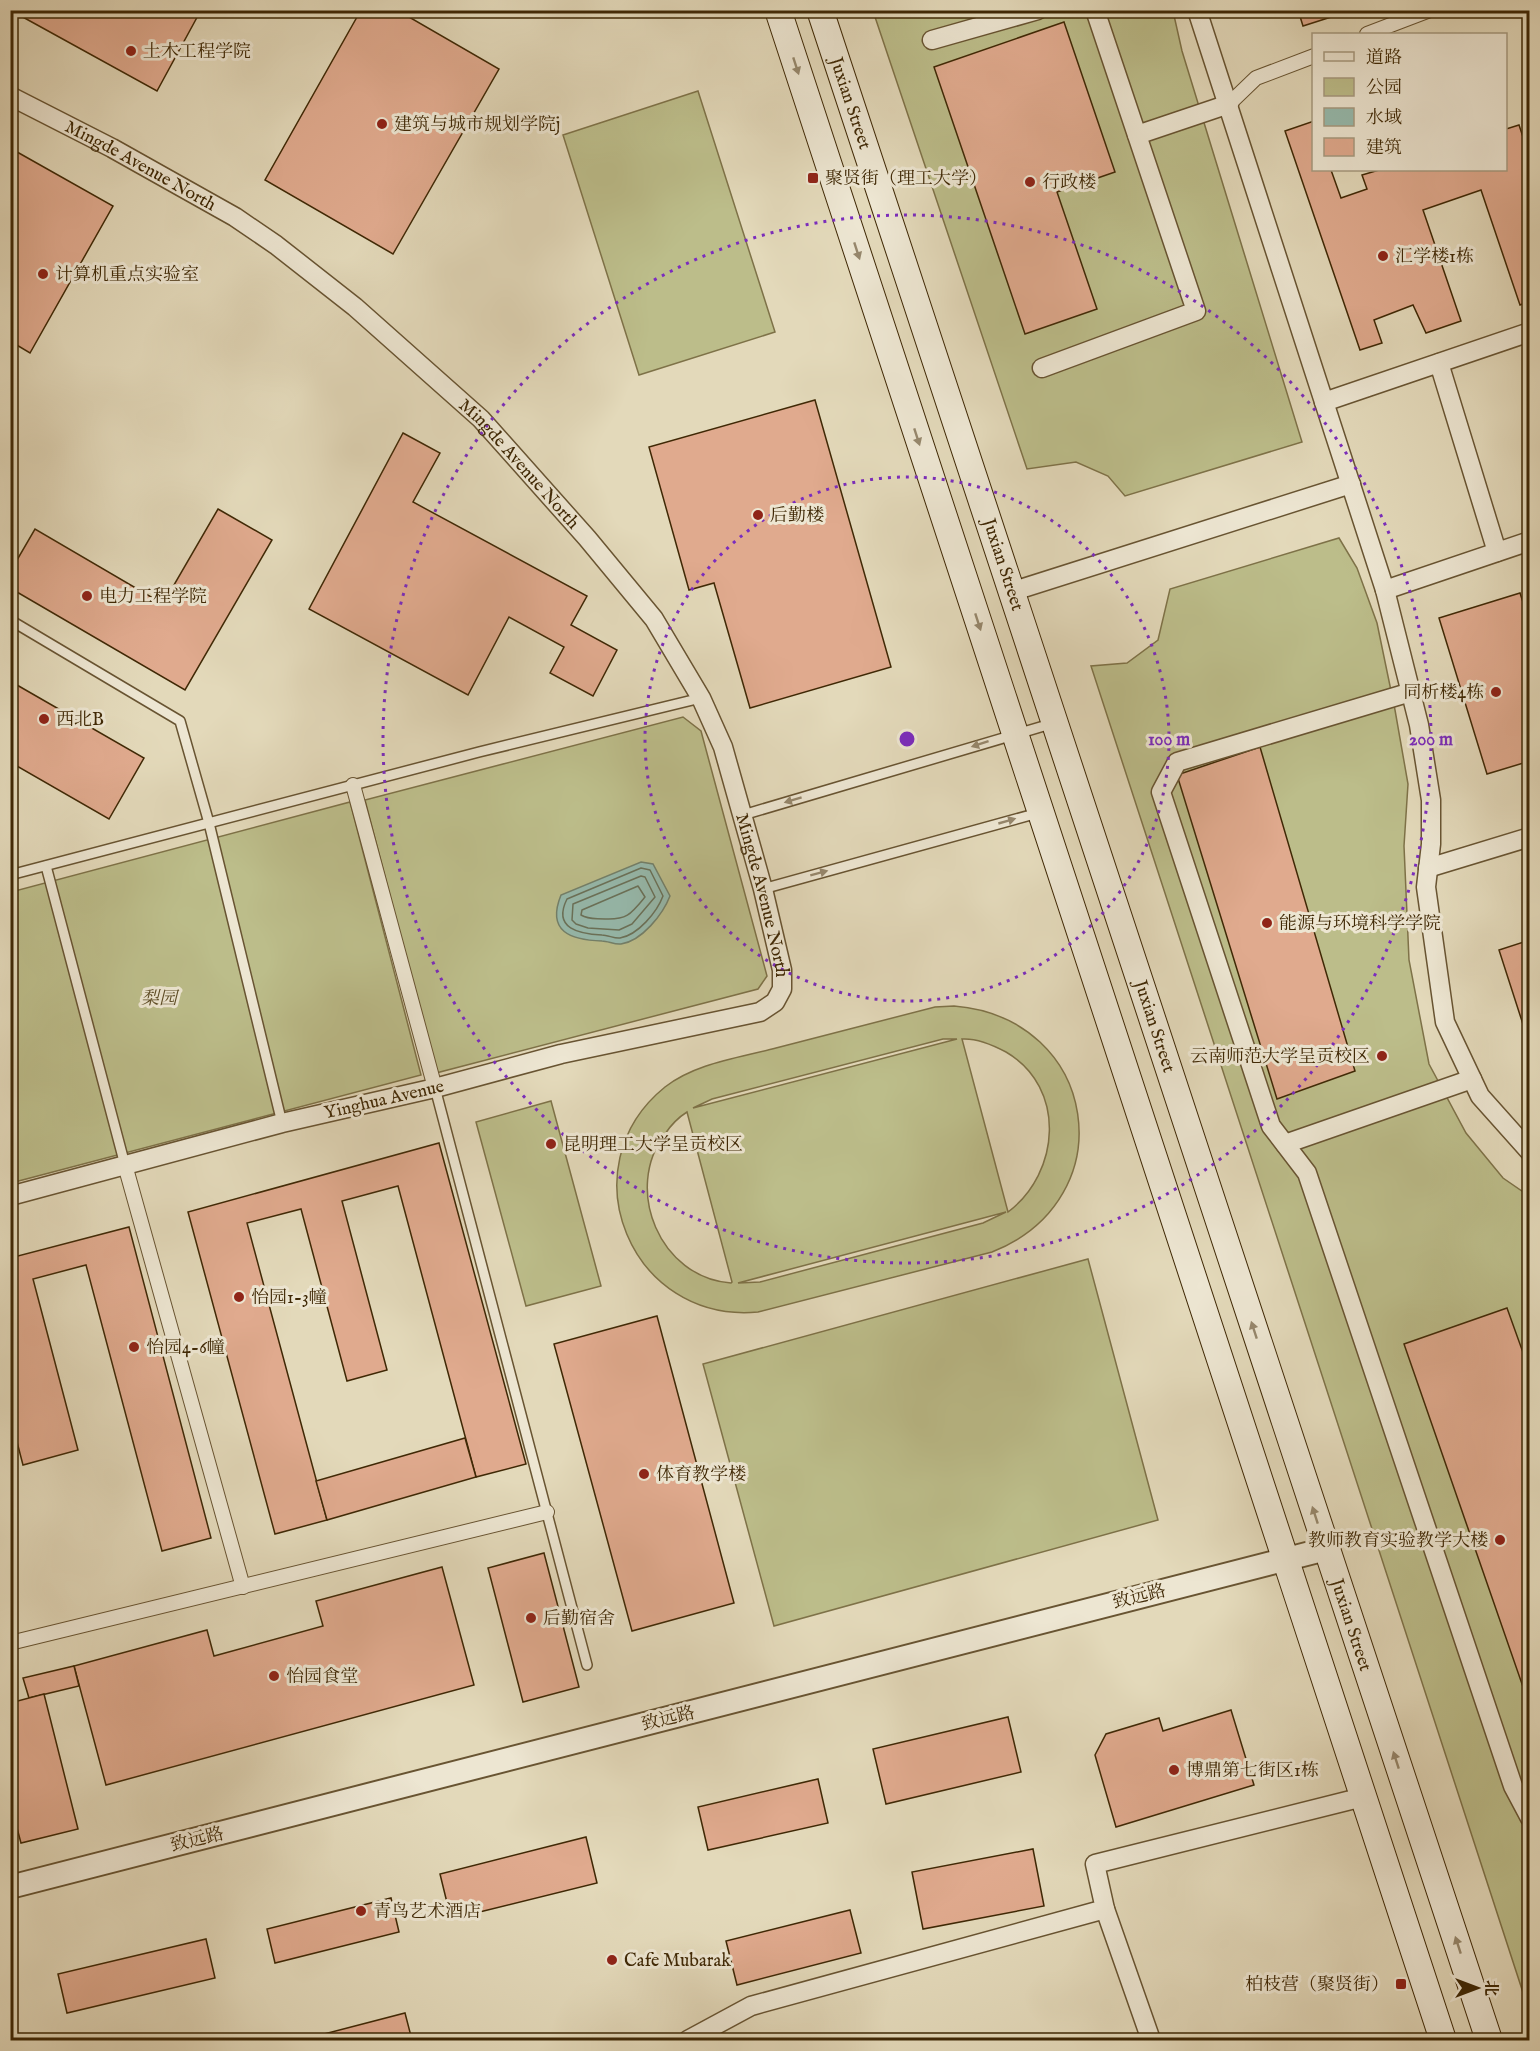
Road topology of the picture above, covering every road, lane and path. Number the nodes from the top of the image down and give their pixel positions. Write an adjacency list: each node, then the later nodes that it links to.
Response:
1 (778, 10): 26 (main road, one-way to 26)
2 (820, 10): 21 (main road, Juxian Street)
3 (1038, 10): 8 (street)
4 (1095, 10): 12 (street)
5 (1197, 10): 11 (street)
6 (1430, 10): 7 (street)
7 (1370, 33)
8 (932, 40)
9 (1312, 57): 11 (street)
10 (10, 96): 24 (street, Mingde Avenue North)
11 (1229, 104): 12 (street); 16 (street)
12 (1137, 135): 15 (street)
13 (1530, 332): 14 (street)
14 (1439, 363): 16 (street); 19 (street)
15 (1042, 368)
16 (1324, 402): 17 (street)
17 (1351, 484): 20 (street); 21 (street)
18 (1530, 541): 19 (street)
19 (1497, 552): 20 (street)
20 (1385, 590): 23 (street)
21 (1014, 591): 25 (main road, Juxian Street)
22 (10, 620): 30 (lane)
23 (1411, 692): 33 (street); 40 (street)
24 (700, 698): 27 (lane); 29 (street, Mingde Avenue North)
25 (1057, 723): 26 (lane); 45 (main road, Juxian Street, one-way to 25)
26 (1015, 734): 28 (main road); 29 (lane, one-way to 29)
27 (353, 785): 30 (lane); 38 (street)
28 (1041, 812): 35 (lane, one-way to 28); 46 (main road)
29 (743, 815): 35 (street, Mingde Avenue North)
30 (209, 823): 32 (lane); 39 (lane)
31 (1530, 837): 33 (street)
32 (46, 866): 34 (lane); 42 (lane)
33 (1428, 868): 37 (street)
34 (10, 875)
35 (763, 889): 36 (street, Mingde Avenue North)
36 (760, 1012): 38 (street, Yinghua Avenue)
37 (1472, 1079): 40 (street); 41 (street)
38 (435, 1088): 39 (street, Yinghua Avenue); 44 (lane)
39 (282, 1123): 42 (street, Yinghua Avenue)
40 (1285, 1144): 51 (street)
41 (1530, 1152)
42 (125, 1165): 43 (street, Yinghua Avenue); 47 (street)
43 (10, 1196)
44 (547, 1512): 47 (street); 49 (lane)
45 (1326, 1548): 46 (street, 致远路); 57 (main road, Juxian Street, one-way to 45)
46 (1284, 1559): 50 (main road); 52 (street, 致远路)
47 (243, 1587): 48 (street)
48 (10, 1643)
49 (587, 1665)
50 (1363, 1797): 53 (street); 56 (main road)
51 (1530, 1818)
52 (10, 1887)
53 (1105, 1909): 54 (street); 55 (street)
54 (688, 2040)
55 (1151, 2040)
56 (1443, 2040)
57 (1490, 2040)

